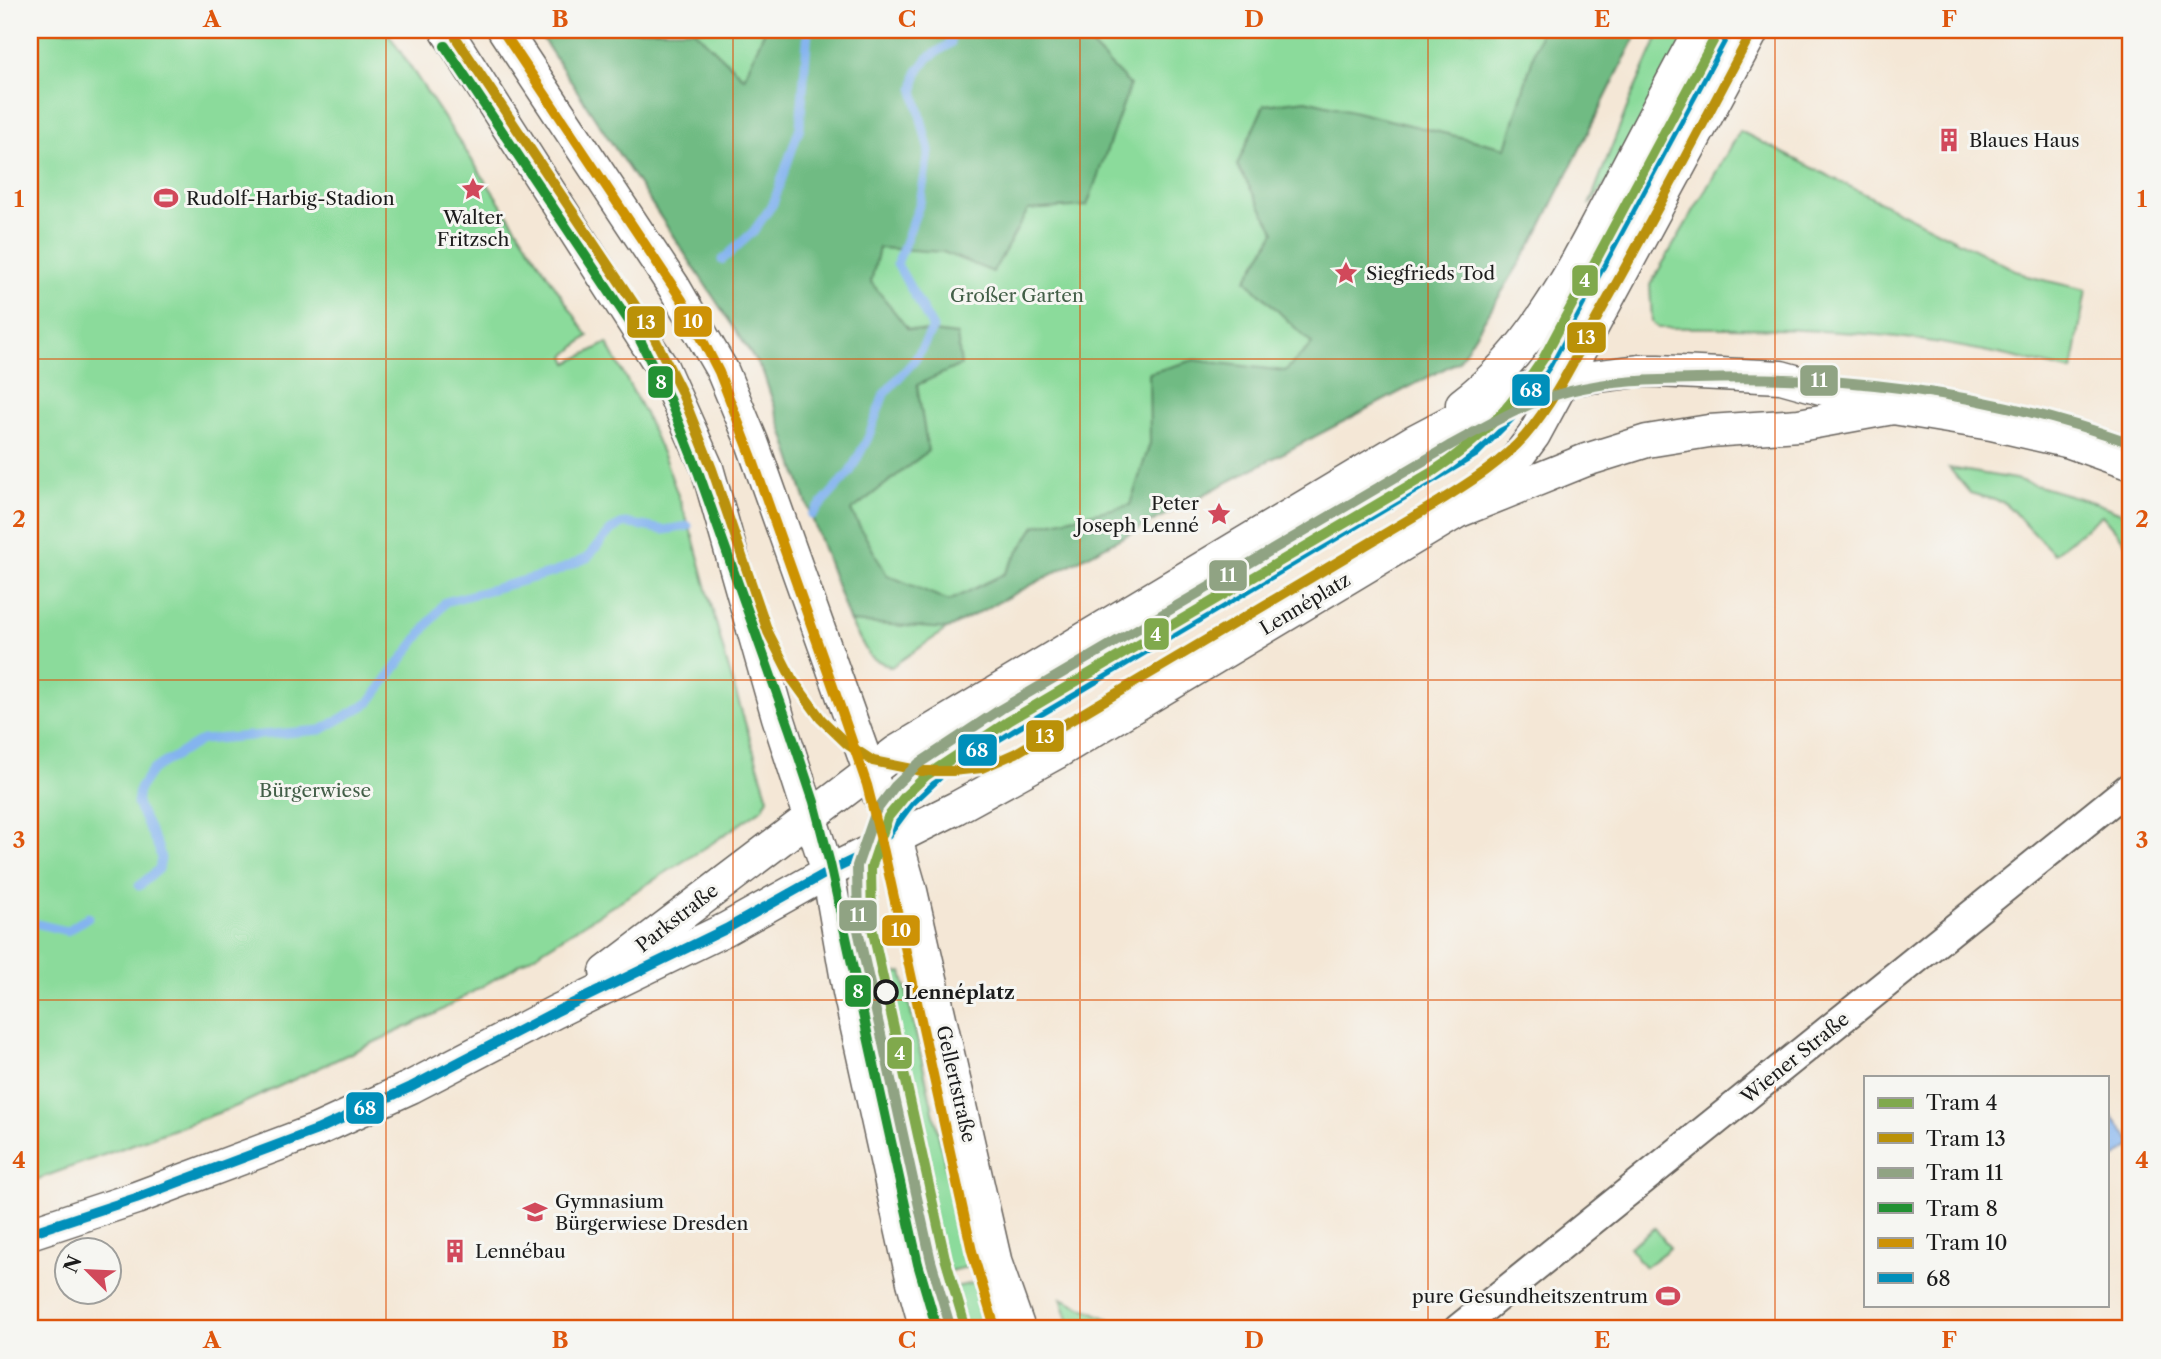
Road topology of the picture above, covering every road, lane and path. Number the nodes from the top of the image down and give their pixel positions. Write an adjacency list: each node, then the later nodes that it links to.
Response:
1 (446, 30): 12 (main road)
2 (504, 30): 10 (main road)
3 (1700, 30): 7 (main road)
4 (1753, 30): 5 (main road)
5 (1564, 380): 6 (main road); 7 (main road); 9 (main road)
6 (1893, 408): 8 (main road); 9 (main road)
7 (1414, 441): 10 (main road)
8 (2131, 464)
9 (1457, 512): 13 (main road, Lennéplatz)
10 (870, 773): 12 (main road); 13 (main road)
11 (2131, 786): 19 (street, Wiener Straße)
12 (810, 817): 14 (main road); 15 (main road, Parkstraße)
13 (896, 839): 14 (main road, Lennéplatz); 18 (main road, Gellertstraße)
14 (828, 872): 15 (main road, Parkstraße); 17 (main road)
15 (555, 1012): 16 (main road)
16 (30, 1233)
17 (926, 1329)
18 (1018, 1329)
19 (1458, 1329)

